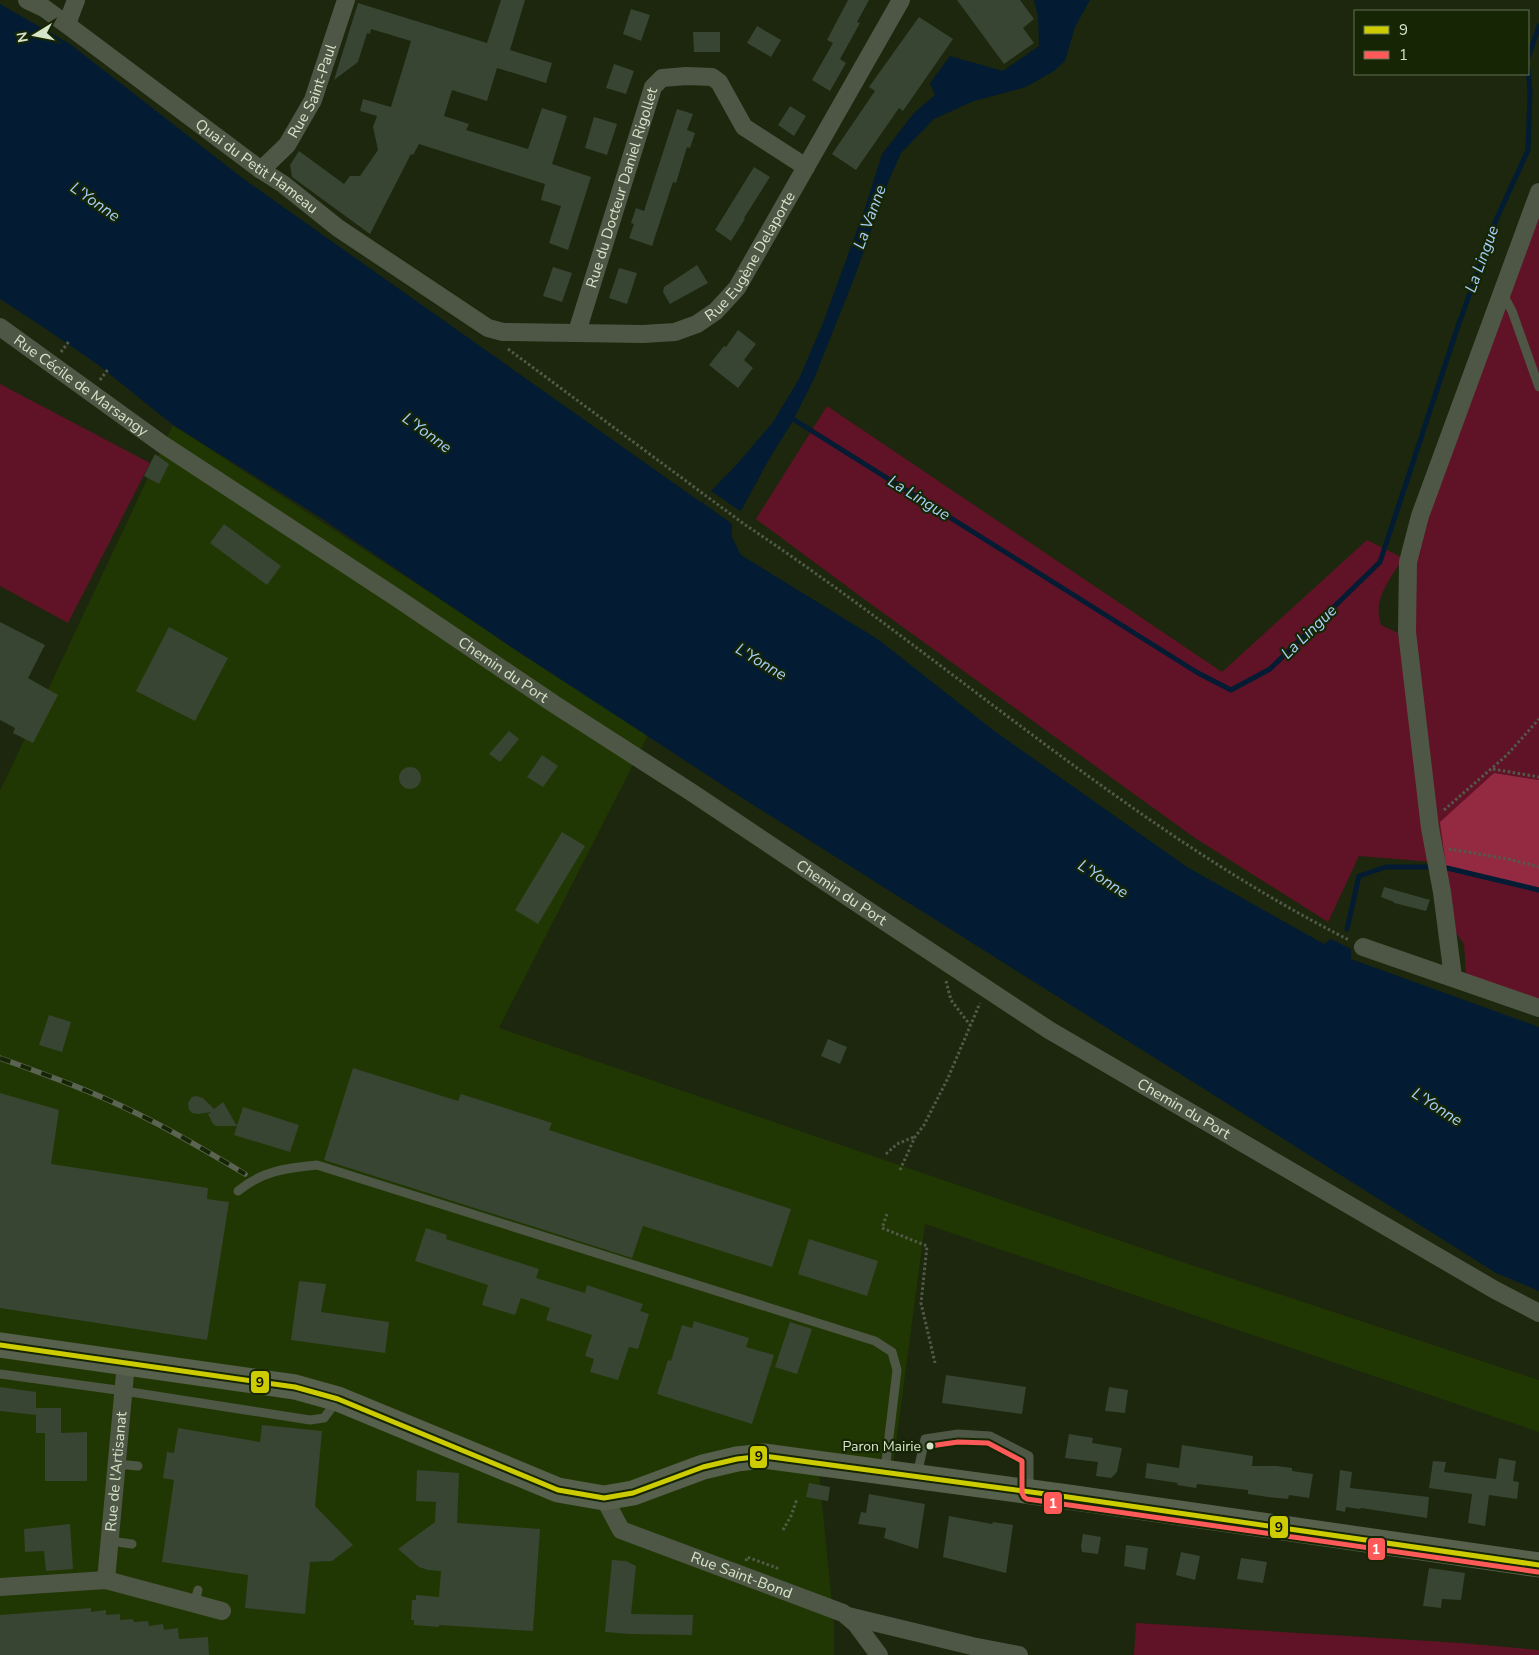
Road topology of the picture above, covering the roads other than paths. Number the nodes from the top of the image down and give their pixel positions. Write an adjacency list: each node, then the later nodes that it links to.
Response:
1 (27, 0): 5 (street, Quai du Petit Hameau)
2 (76, 0): 5 (street)
3 (346, 0): 7 (street, Rue Saint-Paul)
4 (901, 0): 6 (street, Rue Eugène Delaporte)
5 (67, 24): 7 (street, Quai du Petit Hameau)
6 (806, 167): 12 (street, Rue Eugène Delaporte); 12 (street, Rue du Docteur Daniel Rigollet)
7 (261, 170): 11 (street, Quai du Petit Hameau)
8 (1539, 192): 9 (street)
9 (1502, 293): 13 (lane); 16 (street)
10 (0, 327): 14 (street, Rue Cécile de Marsangy)
11 (488, 328): 12 (street, Rue Eugène Delaporte)
12 (577, 332)
13 (1539, 387)
14 (162, 444): 19 (street, Chemin du Port)
15 (1357, 944): 16 (street)
16 (1453, 977): 17 (street)
17 (1539, 1008)
18 (238, 1191): 27 (lane)
19 (1539, 1313)
20 (0, 1345): 21 (main road)
21 (126, 1363): 23 (street, Rue de l'Artisanat); 24 (main road)
22 (0, 1374): 23 (lane)
23 (124, 1390): 24 (lane); 25 (street, Rue de l'Artisanat)
24 (338, 1400): 30 (main road)
25 (117, 1464): 26 (lane); 31 (street, Rue de l'Artisanat)
26 (138, 1466)
27 (885, 1473): 28 (main road); 30 (main road)
28 (917, 1477): 29 (main road); 29 (lane)
29 (1030, 1492): 33 (main road)
30 (604, 1498): 37 (street, Rue Saint-Bond)
31 (110, 1541): 32 (lane); 34 (street, Rue de l'Artisanat)
32 (132, 1544)
33 (1539, 1565)
34 (106, 1580): 35 (street); 36 (street)
35 (0, 1587)
36 (222, 1612)
37 (848, 1616): 38 (street, Rue Saint-Bond); 39 (street)
38 (880, 1655)
39 (1019, 1655)

